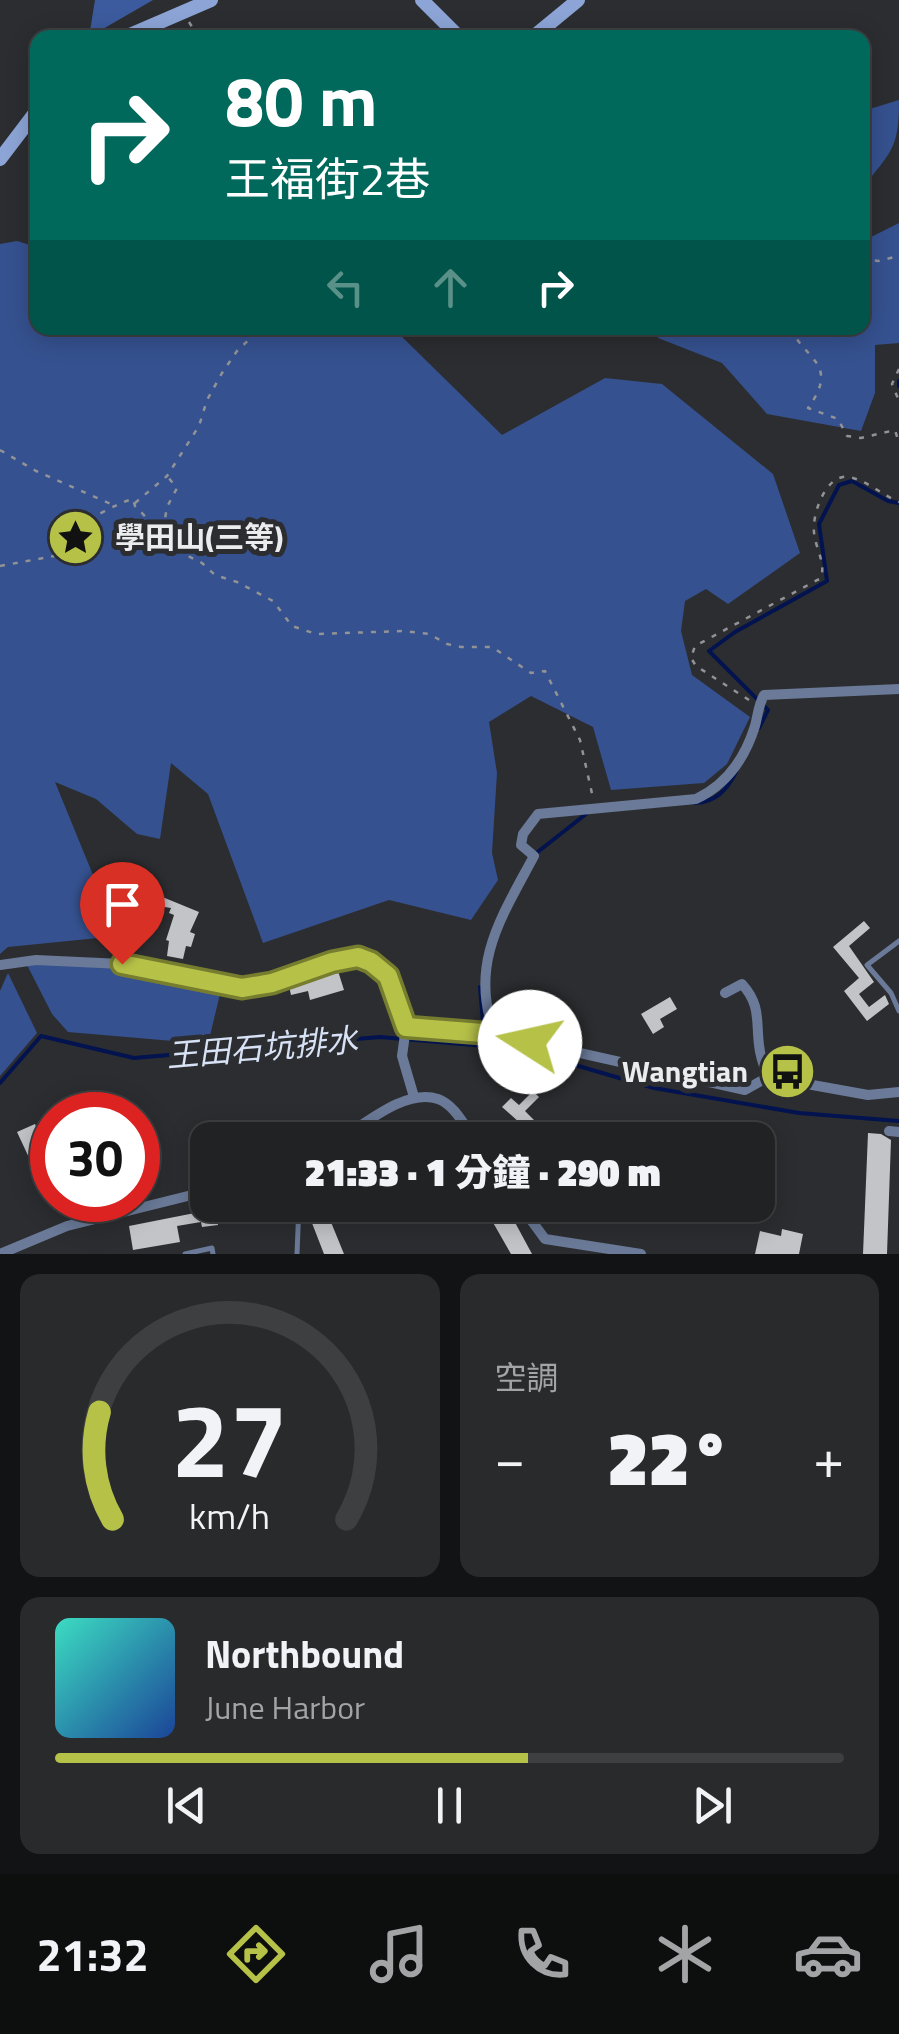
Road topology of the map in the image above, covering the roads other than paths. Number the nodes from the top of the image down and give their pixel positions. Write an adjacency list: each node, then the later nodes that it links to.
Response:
1 (211, 0): 4 (street)
2 (422, 0): 6 (street)
3 (578, 0): 7 (street)
4 (189, 8): 5 (street)
5 (141, 30)
6 (452, 30)
7 (542, 30)
8 (30, 120): 9 (street)
9 (0, 159)
10 (899, 688): 16 (street)
11 (899, 941): 14 (lane)
12 (0, 965): 15 (street)
13 (726, 993): 17 (street)
14 (899, 1010)
15 (406, 1027): 16 (street); 19 (street)
16 (488, 1034): 17 (street)
17 (768, 1077): 18 (street)
18 (899, 1092)
19 (414, 1097): 20 (street); 21 (street)
20 (370, 1122)
21 (462, 1122)
22 (190, 1196): 26 (street)
23 (298, 1222): 29 (lane)
24 (532, 1222): 25 (street)
25 (580, 1250): 30 (street)
26 (0, 1254)
27 (186, 1254): 28 (lane)
28 (213, 1254)
29 (297, 1254)
30 (640, 1254)

